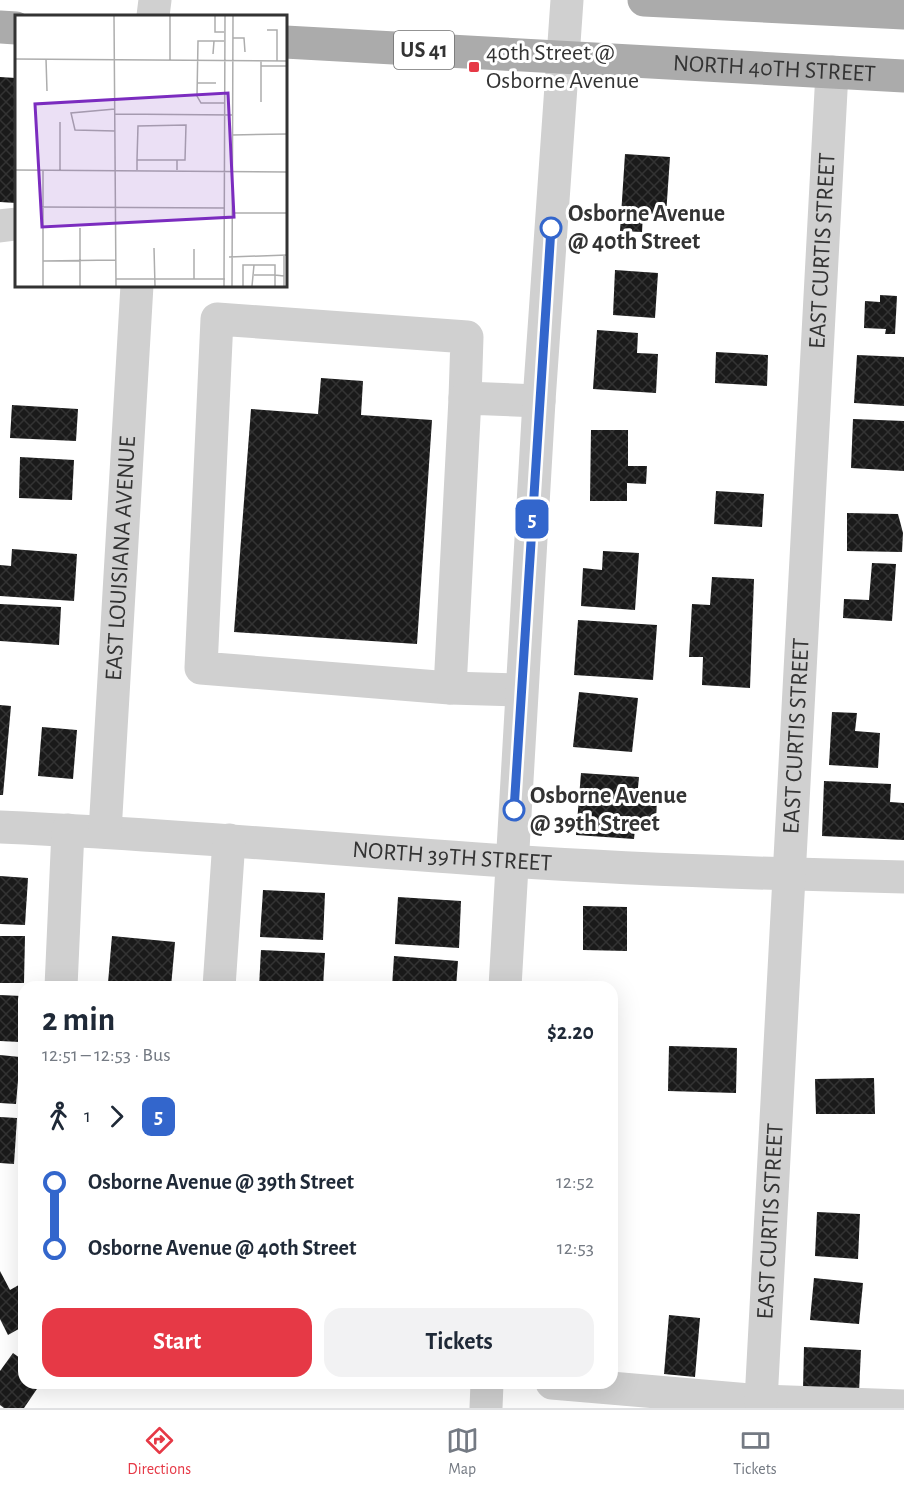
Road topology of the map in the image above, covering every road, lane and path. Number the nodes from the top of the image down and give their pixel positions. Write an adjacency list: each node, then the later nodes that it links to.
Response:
1 (155, 0): 5 (street)
2 (567, 0): 9 (street)
3 (644, 0): 4 (main road)
4 (883, 8)
5 (153, 15)
6 (0, 27): 7 (main road)
7 (15, 28)
8 (286, 42): 9 (main road, NORTH 40TH STREET / US 41)
9 (562, 57): 10 (main road, NORTH 40TH STREET / US 41); 16 (street)
10 (832, 72): 11 (main road, NORTH 40TH STREET / US 41); 24 (street, EAST CURTIS STREET)
11 (904, 76)
12 (15, 224): 13 (street)
13 (0, 226)
14 (137, 286): 21 (street, EAST LOUISIANA AVENUE)
15 (465, 398): 16 (street); 17 (street); 17 (street)
16 (539, 401): 18 (street)
17 (450, 687): 18 (street)
18 (521, 690): 23 (street)
19 (0, 827): 20 (street, NORTH 39TH STREET)
20 (68, 830): 21 (street, NORTH 39TH STREET); 26 (street)
21 (105, 832): 22 (street, NORTH 39TH STREET)
22 (229, 840): 23 (street, NORTH 39TH STREET); 27 (street)
23 (511, 861): 24 (street, NORTH 39TH STREET); 28 (street)
24 (788, 874): 25 (street, NORTH 39TH STREET); 31 (street, EAST CURTIS STREET)
25 (904, 877)
26 (61, 981)
27 (219, 981)
28 (505, 981)
29 (487, 1389): 33 (street)
30 (618, 1389): 31 (street)
31 (761, 1401): 32 (street)
32 (904, 1406)
33 (486, 1408)

